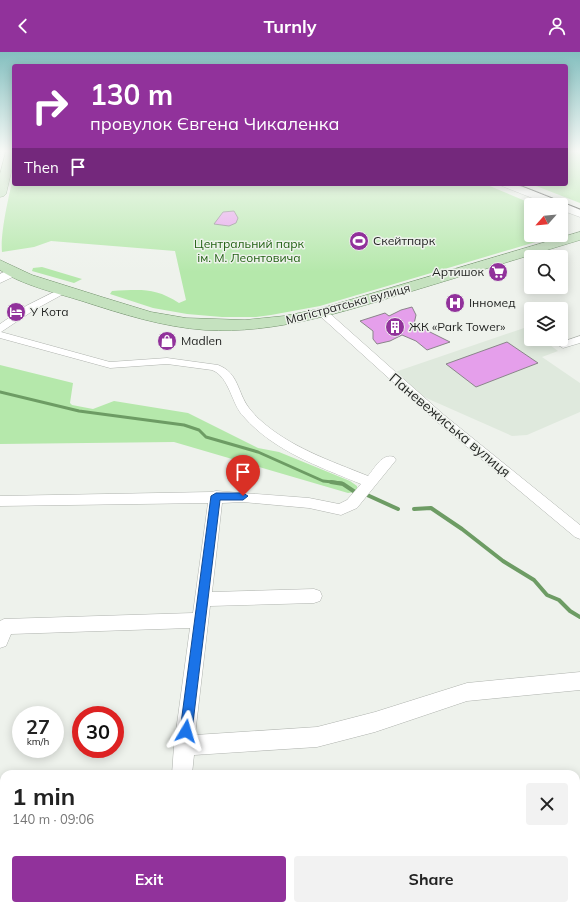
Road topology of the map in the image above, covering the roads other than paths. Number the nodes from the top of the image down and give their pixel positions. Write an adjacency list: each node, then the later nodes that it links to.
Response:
1 (526, 192): 2 (main road)
2 (540, 198)
3 (568, 209): 4 (main road)
4 (580, 214)
5 (580, 236): 9 (main road, Магістратська вулиця)
6 (0, 264): 7 (main road, Магістратська вулиця)
7 (6, 276): 8 (main road, Магістратська вулиця)
8 (64, 290): 9 (main road, Магістратська вулиця); 10 (street)
9 (323, 314): 18 (street, Паневежиська вулиця)
10 (0, 329)
11 (0, 335): 15 (street)
12 (580, 339): 13 (street)
13 (568, 344)
14 (389, 460): 15 (street)
15 (370, 482): 16 (street)
16 (216, 496): 17 (street); 20 (street)
17 (0, 500)
18 (580, 533)
19 (314, 596): 20 (street)
20 (203, 599): 21 (street)
21 (200, 620): 22 (street); 24 (street)
22 (2, 633)
23 (580, 681): 24 (street)
24 (184, 746): 25 (street)
25 (182, 770)

